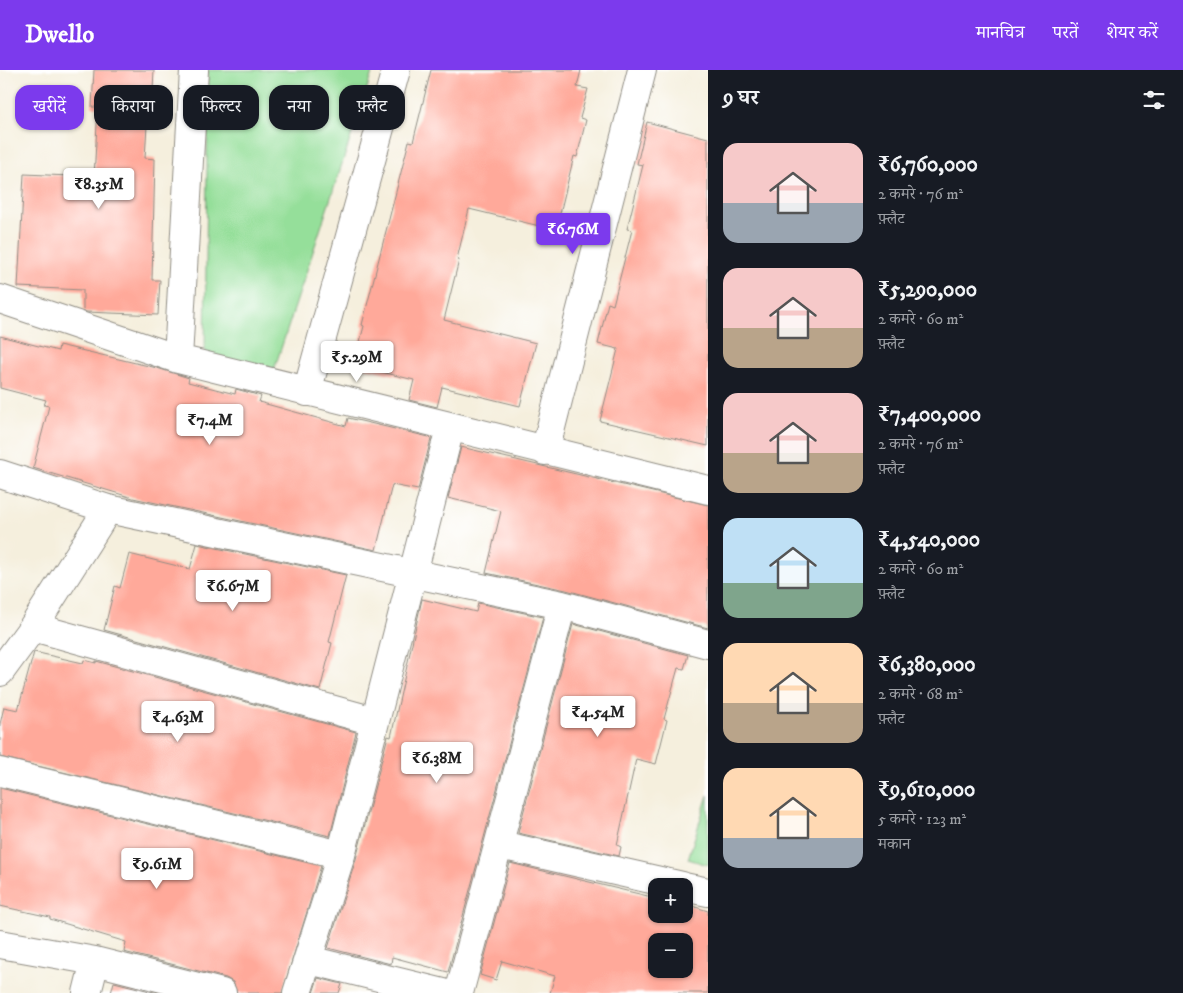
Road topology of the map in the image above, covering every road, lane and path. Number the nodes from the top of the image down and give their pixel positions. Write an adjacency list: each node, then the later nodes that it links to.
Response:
1 (194, 70): 5 (street)
2 (396, 70): 6 (street)
3 (642, 70): 8 (street)
4 (0, 299): 5 (street)
5 (178, 359): 6 (street)
6 (307, 392): 7 (street)
7 (450, 428): 8 (street); 12 (street)
8 (545, 451): 10 (street)
9 (0, 474): 11 (street)
10 (708, 490)
11 (108, 509): 12 (street); 14 (street)
12 (412, 574): 13 (street); 17 (street)
13 (562, 605): 15 (street); 19 (street)
14 (34, 627): 16 (street); 17 (street)
15 (708, 644)
16 (0, 672)
17 (374, 721): 20 (street)
18 (0, 772): 20 (street)
19 (500, 846): 21 (street); 31 (street)
20 (341, 855): 25 (street)
21 (648, 878)
22 (693, 888): 23 (street)
23 (708, 892)
24 (0, 944): 26 (street)
25 (309, 960): 29 (street); 30 (street)
26 (95, 961): 27 (street); 28 (street)
27 (87, 993)
28 (222, 993)
29 (297, 993)
30 (444, 993)
31 (459, 993)

